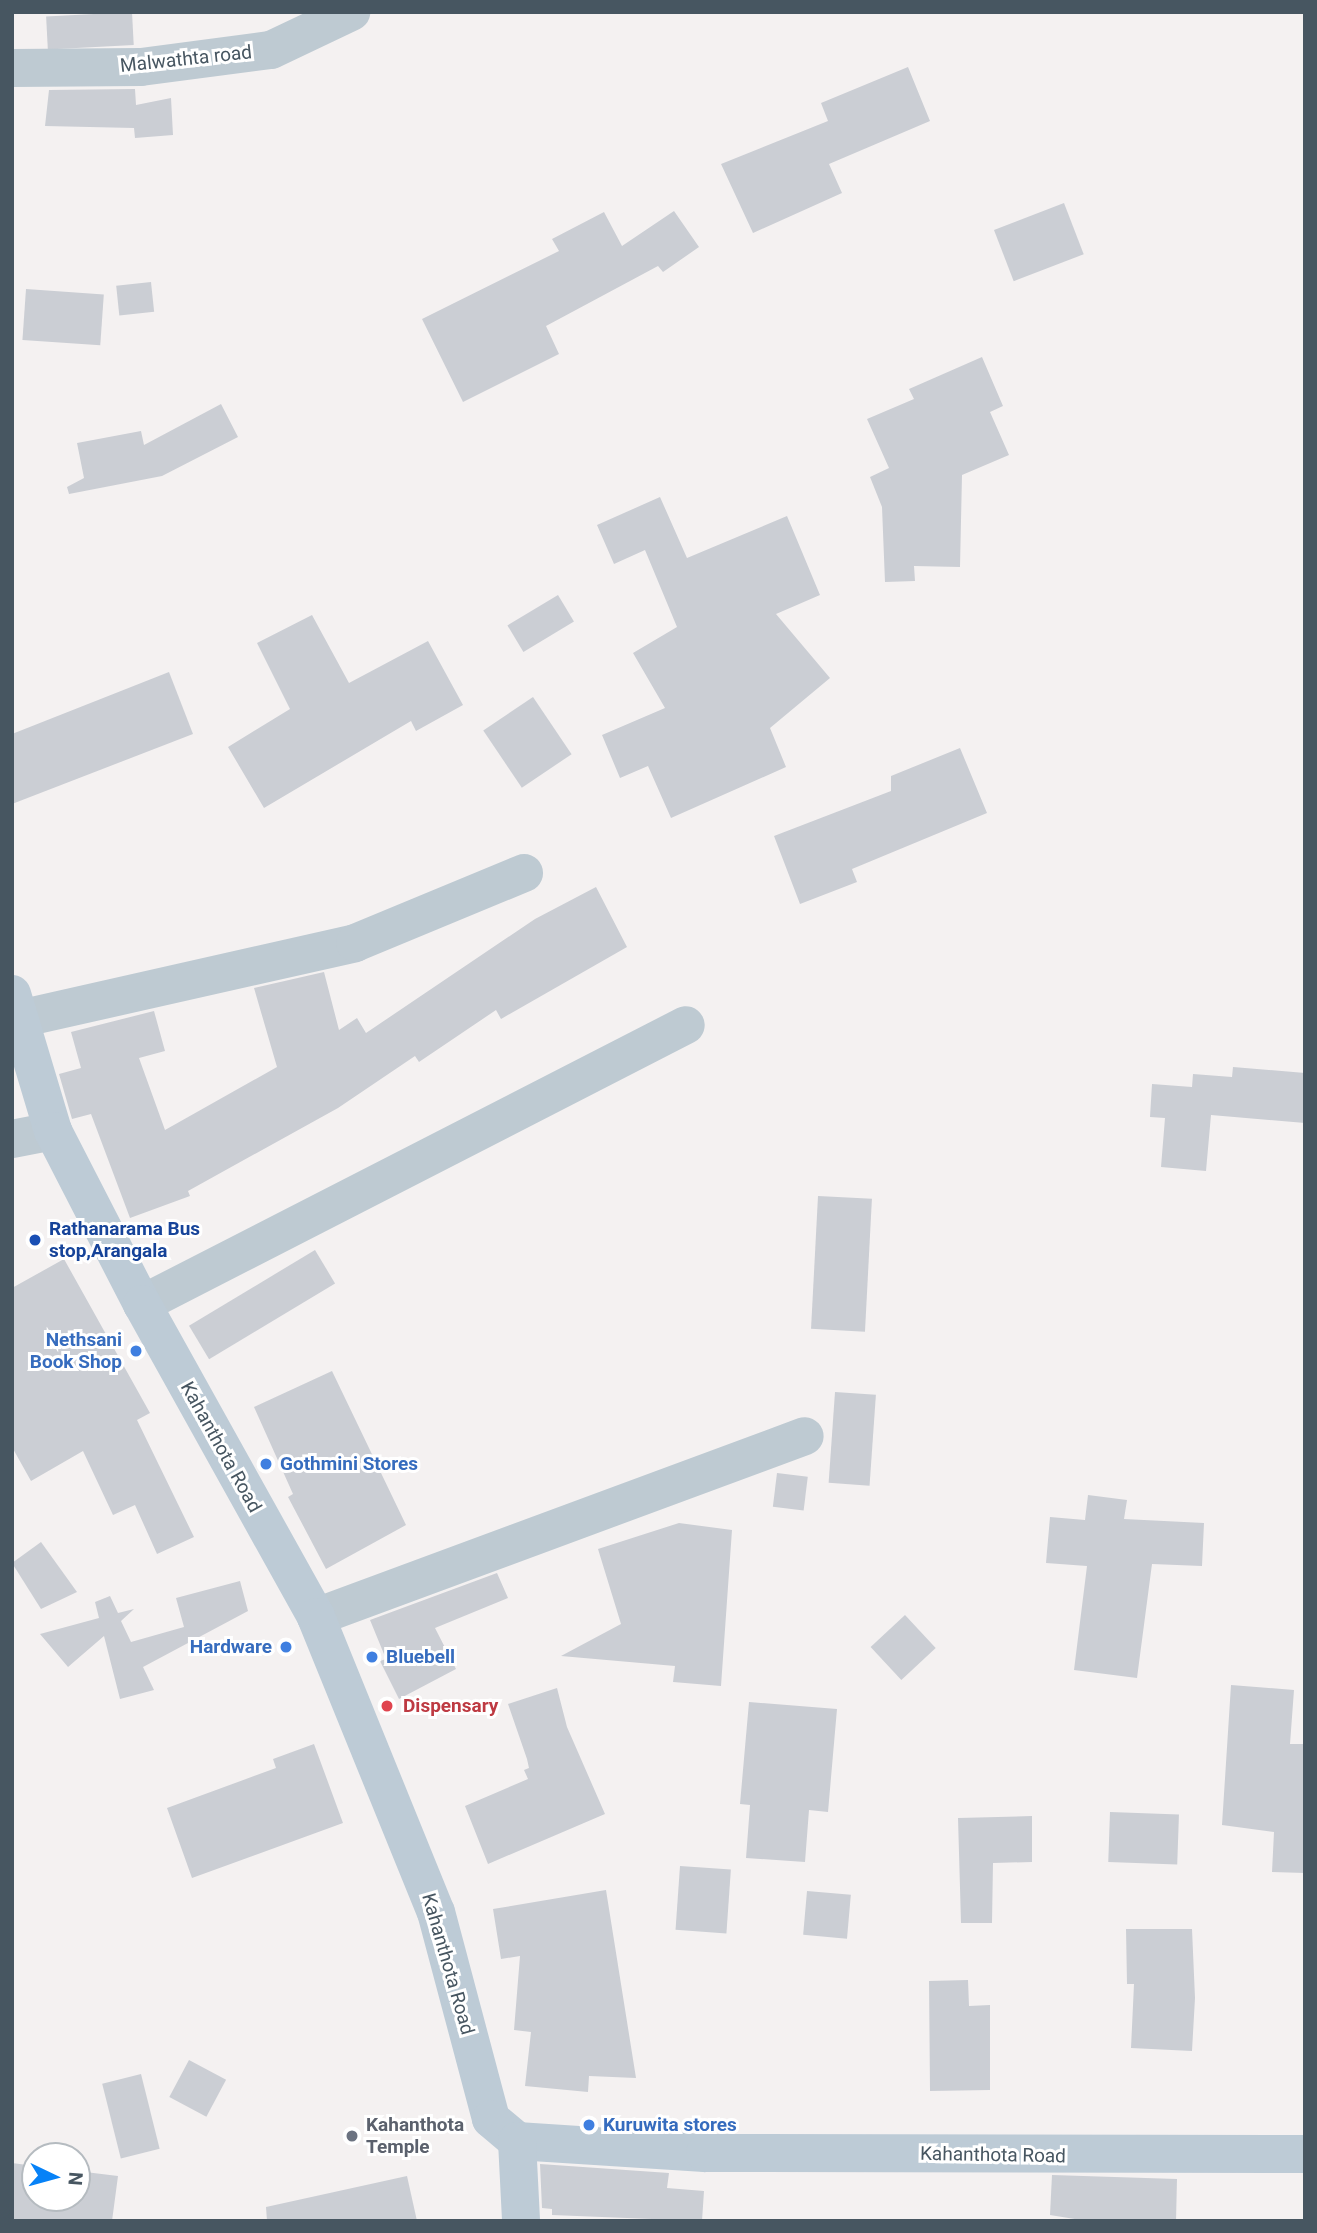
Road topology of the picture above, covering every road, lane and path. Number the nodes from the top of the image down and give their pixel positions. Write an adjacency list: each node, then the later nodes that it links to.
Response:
1 (351, 12): 2 (street, Malwathta road)
2 (12, 68)
3 (524, 873): 4 (street)
4 (15, 1007): 6 (main road, Kahanthota Road)
5 (686, 1025): 8 (street)
6 (54, 1131): 7 (street); 8 (main road, Kahanthota Road)
7 (12, 1139)
8 (142, 1304): 10 (main road, Kahanthota Road)
9 (805, 1436): 10 (street)
10 (316, 1617): 11 (main road, Kahanthota Road)
11 (517, 2141): 12 (main road, Kahanthota Road); 13 (main road)
12 (1305, 2154)
13 (521, 2221)

